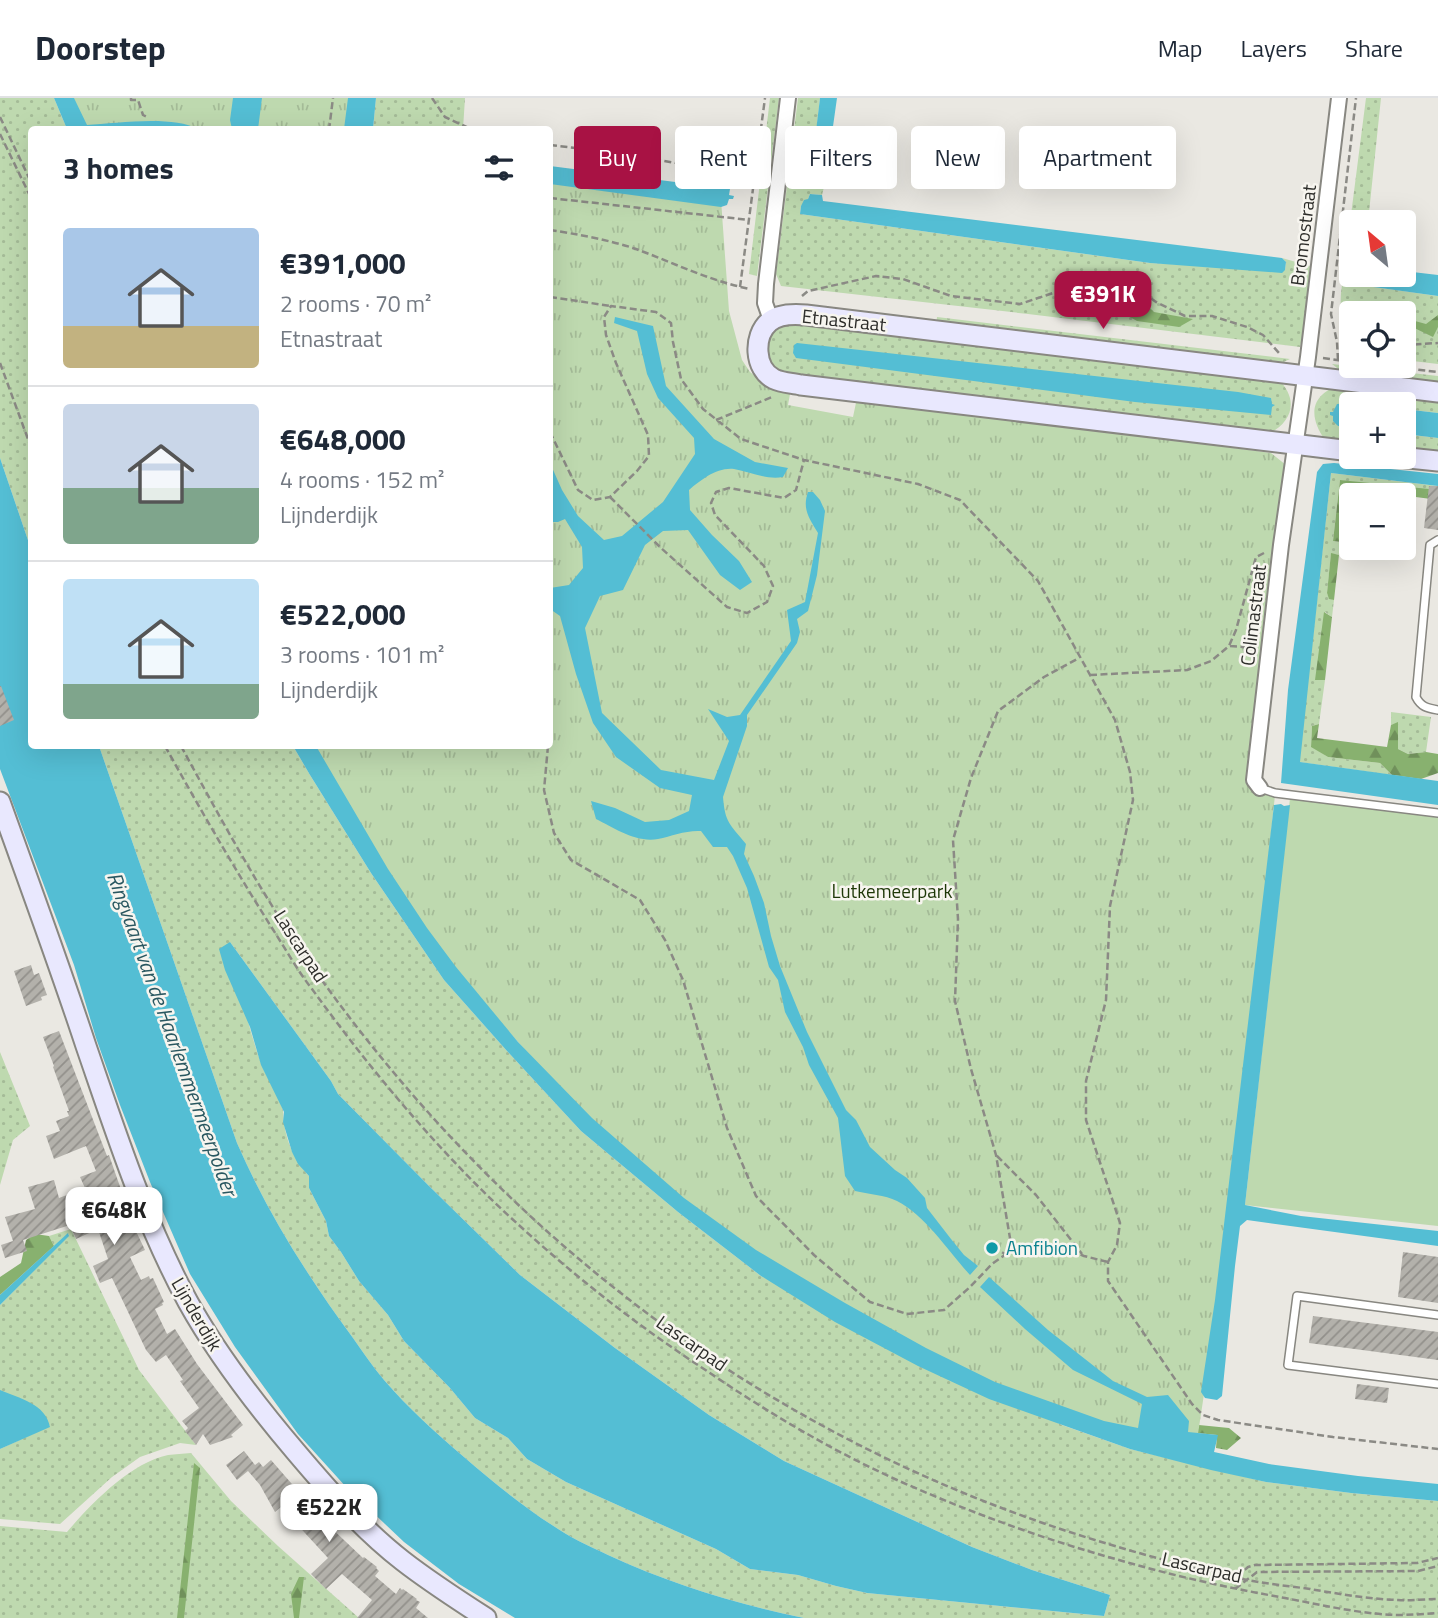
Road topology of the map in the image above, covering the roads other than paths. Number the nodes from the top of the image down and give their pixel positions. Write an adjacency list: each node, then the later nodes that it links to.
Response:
1 (788, 98): 3 (street)
2 (1339, 98): 4 (street, Bromostraat)
3 (772, 320): 4 (street, Etnastraat); 6 (street)
4 (1305, 376): 5 (street, Etnastraat); 6 (street, Bromostraat)
5 (1438, 392)
6 (1294, 444): 7 (street); 12 (street, Colimastraat)
7 (1339, 450)
8 (1416, 459): 9 (street)
9 (1438, 461)
10 (1438, 540): 11 (lane)
11 (1438, 710)
12 (1260, 788): 14 (lane)
13 (0, 802): 17 (street, Lijnderdijk)
14 (1438, 813)
15 (1438, 1315): 16 (lane)
16 (1438, 1384)
17 (486, 1618)

